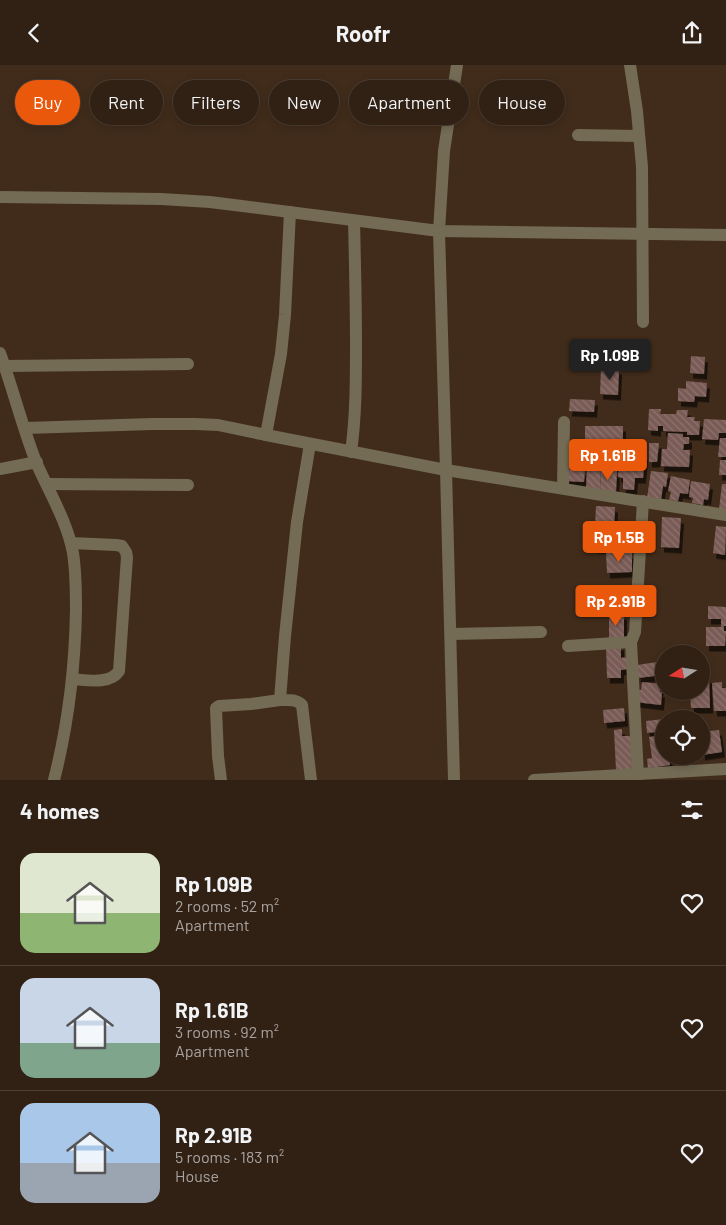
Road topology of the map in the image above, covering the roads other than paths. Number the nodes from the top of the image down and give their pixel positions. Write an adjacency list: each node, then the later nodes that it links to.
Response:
1 (457, 65): 8 (street)
2 (630, 65): 4 (street)
3 (578, 135): 4 (street)
4 (639, 136): 9 (street)
5 (0, 197): 6 (street)
6 (290, 212): 7 (street); 16 (street)
7 (354, 221): 8 (street); 18 (street)
8 (439, 231): 9 (street); 21 (street)
9 (642, 235): 10 (street); 11 (street)
10 (726, 235)
11 (643, 322)
12 (2, 359): 13 (street); 15 (street)
13 (188, 364)
14 (564, 422): 24 (street)
15 (25, 428): 16 (street); 19 (street)
16 (266, 435): 17 (street)
17 (310, 444): 18 (street); 33 (street)
18 (351, 452): 21 (street)
19 (37, 462): 20 (street); 22 (street)
20 (0, 469)
21 (446, 470): 24 (street); 29 (street)
22 (47, 484): 23 (street); 27 (street)
23 (188, 485)
24 (563, 488): 25 (street)
25 (643, 501): 26 (street); 30 (street)
26 (726, 515)
27 (71, 543): 32 (street); 32 (street)
28 (541, 632): 29 (street)
29 (451, 634): 39 (street)
30 (631, 641): 31 (street); 35 (street)
31 (568, 646)
32 (72, 679): 36 (street)
33 (280, 700): 37 (street); 38 (street)
34 (726, 769): 35 (street)
35 (638, 775): 40 (street)
36 (54, 780)
37 (221, 780)
38 (311, 780)
39 (454, 780)
40 (534, 780)

